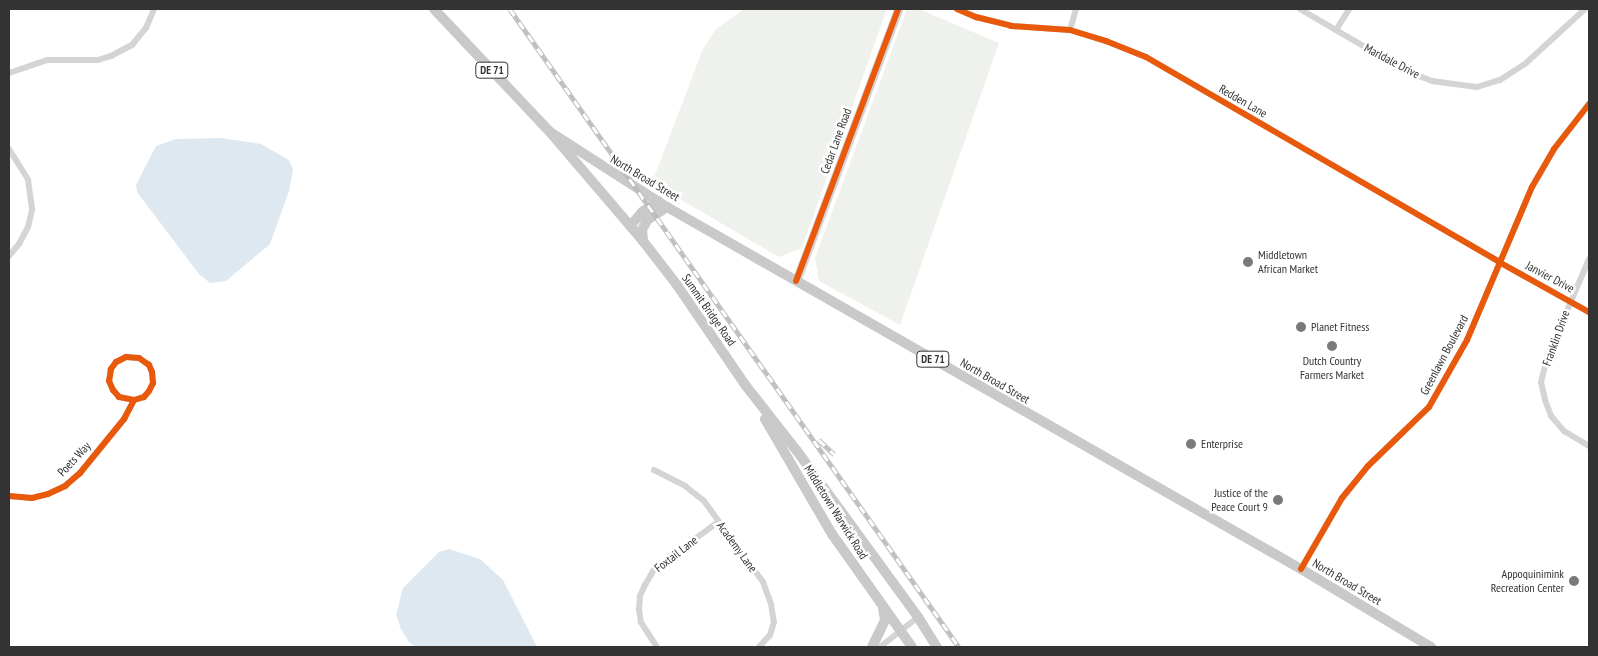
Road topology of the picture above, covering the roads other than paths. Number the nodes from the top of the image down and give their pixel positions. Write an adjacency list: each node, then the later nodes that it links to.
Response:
1 (154, 9): 11 (street)
2 (434, 9): 13 (main road, Summit Bridge Road / DE 71)
3 (898, 9): 21 (street, Cedar Lane Road)
4 (957, 9): 9 (street, Redden Lane)
5 (1076, 9): 9 (street)
6 (1300, 9): 10 (street, Marldale Drive)
7 (1349, 9): 10 (street)
8 (1585, 9): 10 (street, Marldale Drive)
9 (1070, 30): 20 (street, Redden Lane)
10 (1336, 30)
11 (9, 73)
12 (1589, 104): 20 (street, Greenlawn Boulevard)
13 (550, 132): 15 (main road, North Broad Street / DE 71); 16 (main road, Summit Bridge Road)
14 (9, 149): 18 (street)
15 (663, 204): 16 (main road); 17 (main road); 21 (main road, North Broad Street / DE 71)
16 (630, 226): 17 (main road, Summit Bridge Road)
17 (643, 241): 24 (main road, Summit Bridge Road)
18 (9, 256)
19 (1589, 259): 22 (street, Franklin Drive)
20 (1499, 262): 22 (street, Janvier Drive); 30 (street, Greenlawn Boulevard)
21 (796, 281): 30 (main road, North Broad Street / DE 71)
22 (1570, 300): 23 (street, Janvier Drive); 26 (street, Franklin Drive)
23 (1589, 312)
24 (746, 386): 31 (main road, Middletown Warwick Road); 32 (main road, Summit Bridge Road)
25 (134, 400): 25 (street, Poets Way); 28 (street, Poets Way)
26 (1589, 446)
27 (654, 470): 29 (street, Academy Lane)
28 (9, 496)
29 (718, 522): 34 (street, Foxtail Lane); 35 (street, Academy Lane)
30 (1301, 569): 40 (main road, North Broad Street / DE 71)
31 (883, 606): 33 (main road, Middletown Warwick Road); 36 (main road)
32 (918, 617): 33 (street); 39 (main road, Summit Bridge Road)
33 (901, 631): 37 (street); 38 (main road, Middletown Warwick Road)
34 (656, 647)
35 (759, 647)
36 (872, 647)
37 (880, 647)
38 (912, 647)
39 (937, 647)
40 (1431, 647)

